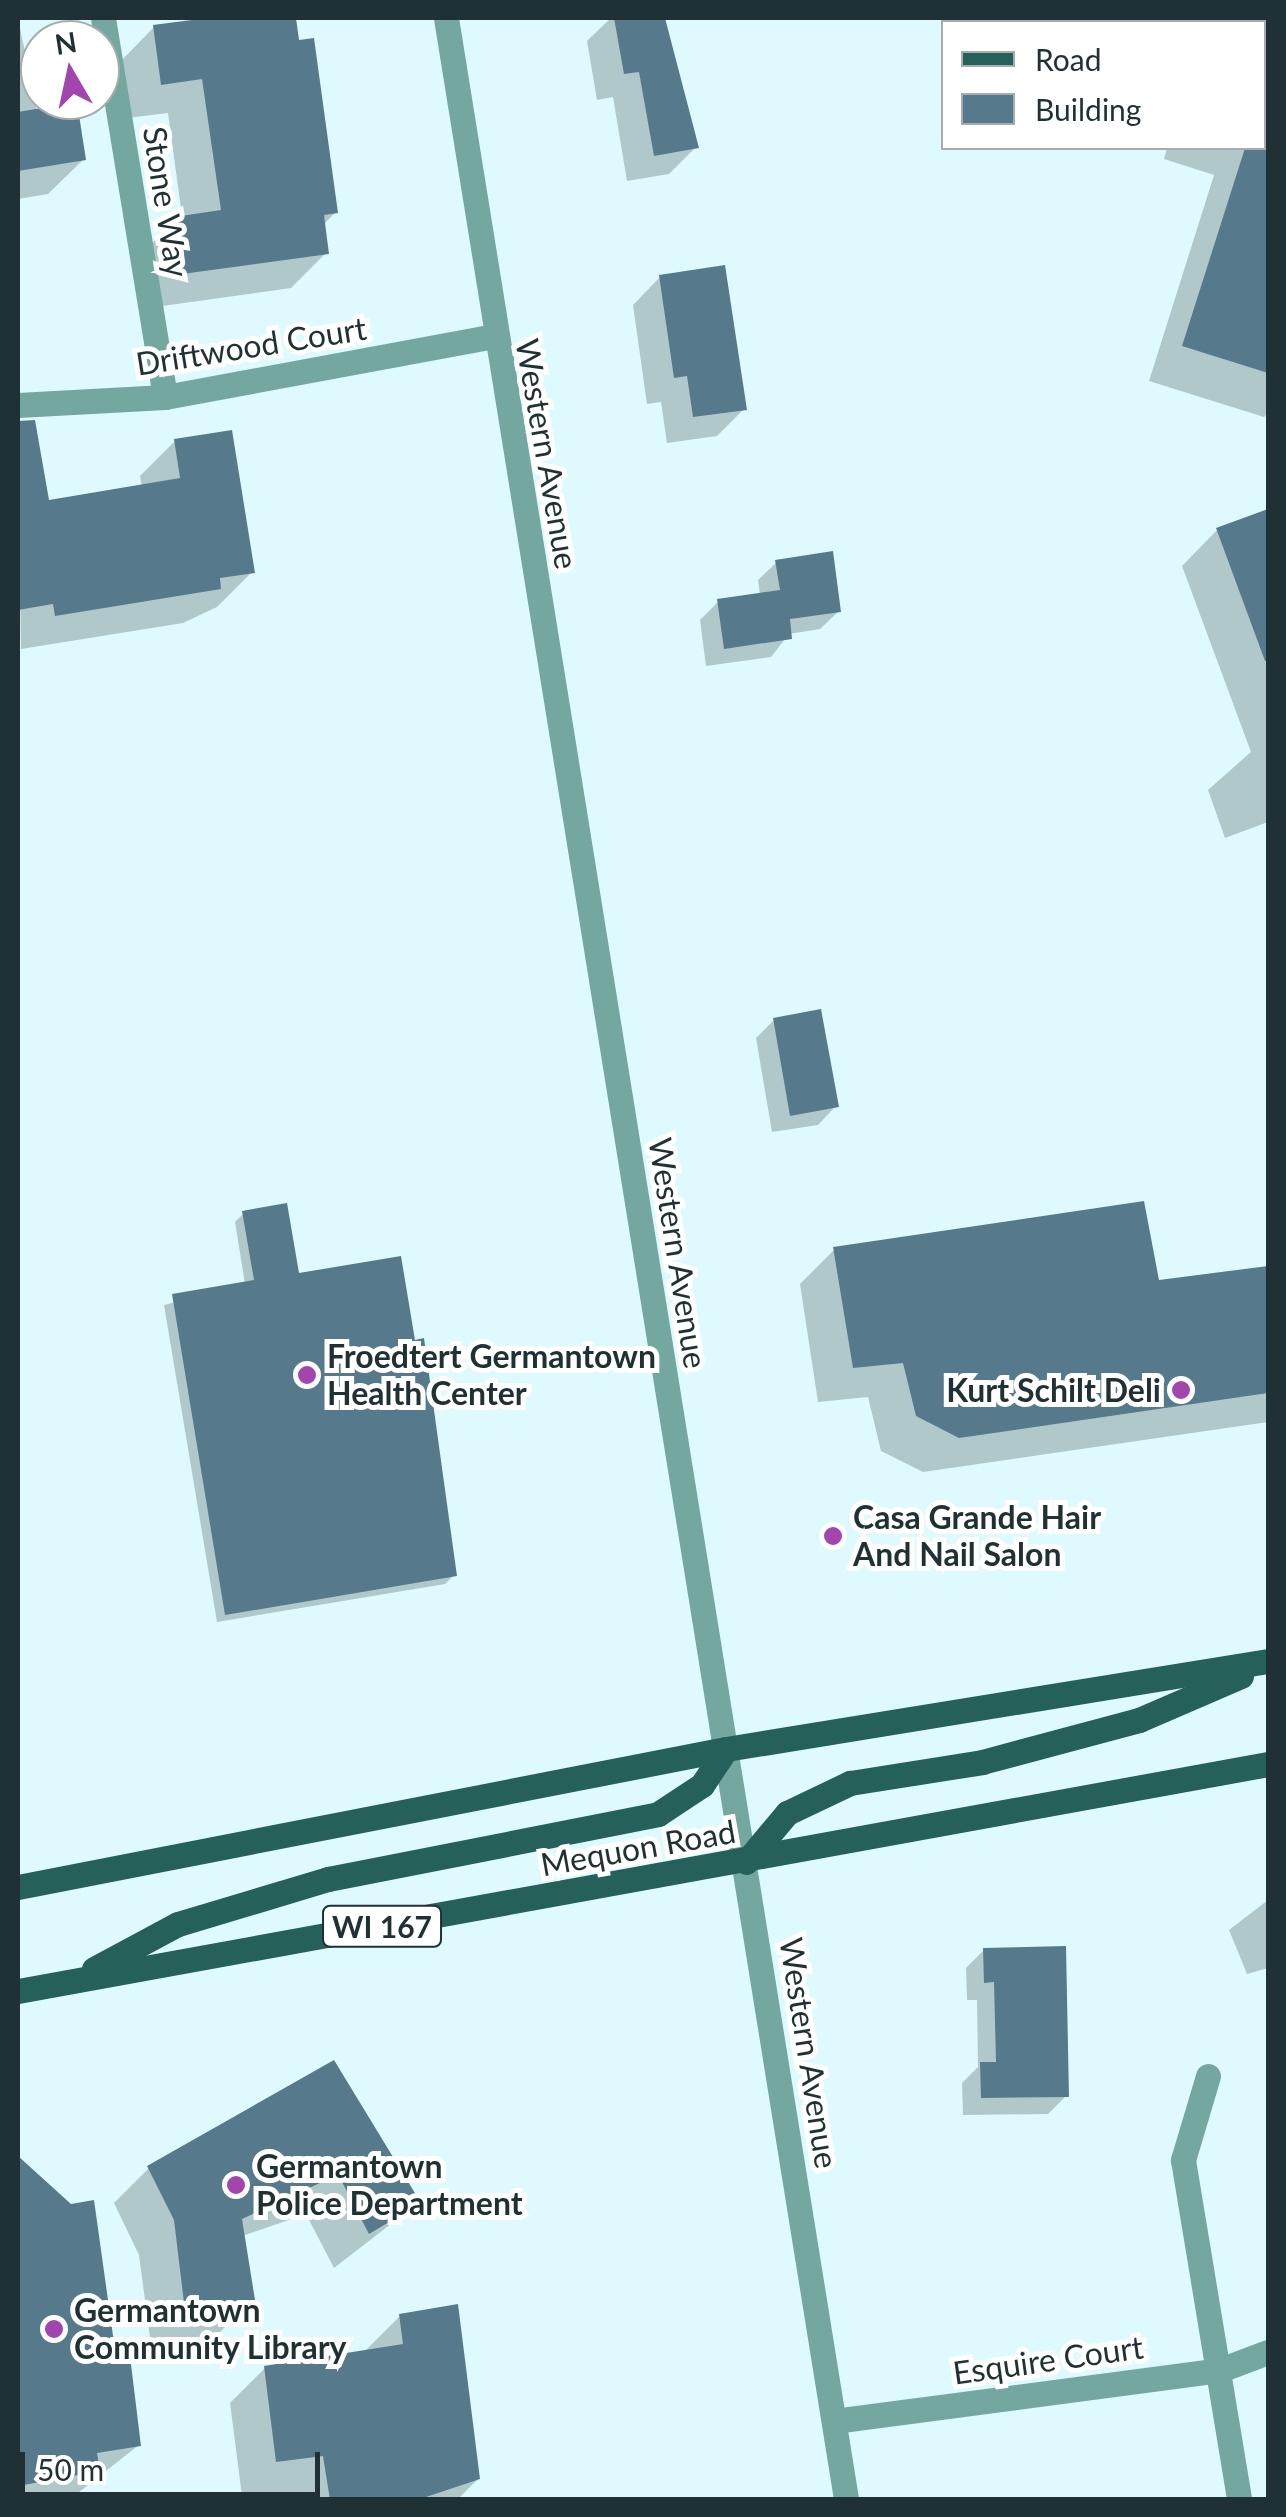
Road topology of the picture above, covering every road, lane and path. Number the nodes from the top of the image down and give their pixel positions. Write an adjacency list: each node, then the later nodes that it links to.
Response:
1 (102, 18): 4 (street, Stone Way)
2 (446, 18): 3 (street, Western Avenue)
3 (494, 336): 4 (street, Driftwood Court); 7 (street, Western Avenue)
4 (165, 397): 5 (street, Driftwood Court)
5 (18, 405)
6 (1268, 1663): 7 (main road); 9 (main road)
7 (726, 1749): 9 (street, Western Avenue); 10 (main road); 11 (main road)
8 (1268, 1764): 9 (main road, Mequon Road / WI 167)
9 (746, 1862): 11 (main road, Mequon Road / WI 167); 16 (street, Western Avenue)
10 (18, 1887)
11 (72, 1981): 12 (main road, Mequon Road / WI 167)
12 (18, 1991)
13 (1208, 2076): 15 (street)
14 (1268, 2352): 15 (street, Esquire Court)
15 (1220, 2370): 16 (street, Esquire Court); 18 (street)
16 (834, 2422): 17 (street, Western Avenue)
17 (846, 2500)
18 (1239, 2500)

